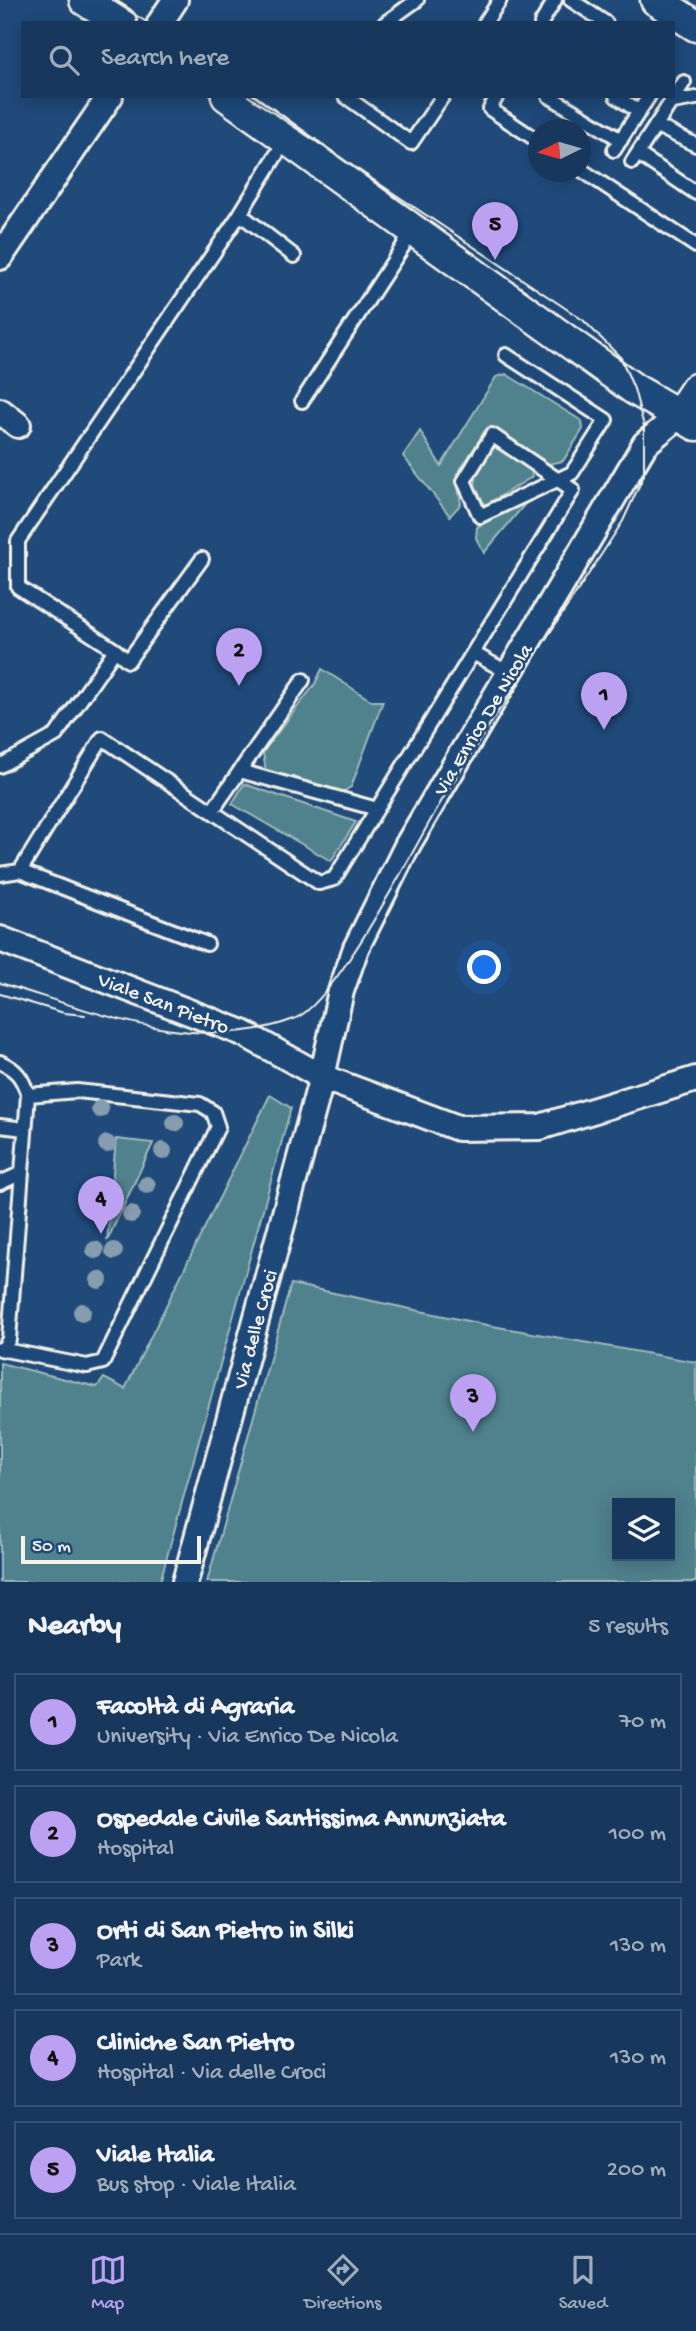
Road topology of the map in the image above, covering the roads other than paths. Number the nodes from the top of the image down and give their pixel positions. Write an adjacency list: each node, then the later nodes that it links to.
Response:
1 (85, 0): 8 (street)
2 (175, 0): 9 (street)
3 (417, 0): 10 (lane)
4 (500, 0): 11 (lane)
5 (555, 0): 12 (lane)
6 (571, 0): 13 (lane)
7 (656, 0): 14 (street)
8 (118, 21)
9 (161, 21)
10 (388, 21)
11 (486, 21)
12 (542, 21)
13 (603, 21)
14 (694, 28)
15 (684, 82): 25 (lane)
16 (109, 98): 37 (street)
17 (230, 98): 29 (street)
18 (348, 98): 19 (lane)
19 (442, 98)
20 (496, 98): 28 (lane)
21 (552, 98): 26 (lane)
22 (619, 98): 26 (lane)
23 (648, 98): 26 (lane)
24 (696, 98): 25 (lane)
25 (673, 102): 27 (lane)
26 (639, 113)
27 (657, 126): 30 (lane); 32 (lane)
28 (528, 134)
29 (286, 139): 33 (lane); 34 (street)
30 (696, 145)
31 (591, 176): 35 (lane)
32 (696, 193)
33 (240, 214): 36 (lane); 44 (lane)
34 (413, 230): 40 (lane); 41 (street)
35 (696, 246)
36 (294, 256)
37 (0, 257)
38 (506, 355): 42 (lane)
39 (696, 390): 41 (street, Via Enrico De Nicola)
40 (302, 401)
41 (687, 421): 46 (street, Via Enrico De Nicola)
42 (556, 478): 42 (lane); 45 (lane)
43 (202, 559): 44 (lane)
44 (116, 650): 48 (lane)
45 (472, 653): 46 (lane); 50 (lane)
46 (509, 673): 57 (street, Via Enrico De Nicola)
47 (303, 680): 49 (lane)
48 (0, 766)
49 (240, 771): 50 (lane); 51 (lane)
50 (377, 809): 51 (lane)
51 (212, 811): 52 (lane)
52 (20, 870): 53 (lane); 55 (lane)
53 (0, 874)
54 (0, 939): 57 (street, Viale San Pietro)
55 (207, 944)
56 (0, 1062): 59 (lane)
57 (322, 1077): 58 (street, Viale San Pietro); 65 (street, Via delle Croci)
58 (696, 1079)
59 (28, 1095): 61 (lane); 64 (lane)
60 (0, 1126): 61 (lane)
61 (25, 1129): 62 (lane)
62 (22, 1172): 63 (lane); 64 (lane)
63 (0, 1183)
64 (4, 1346)
65 (185, 1582)

